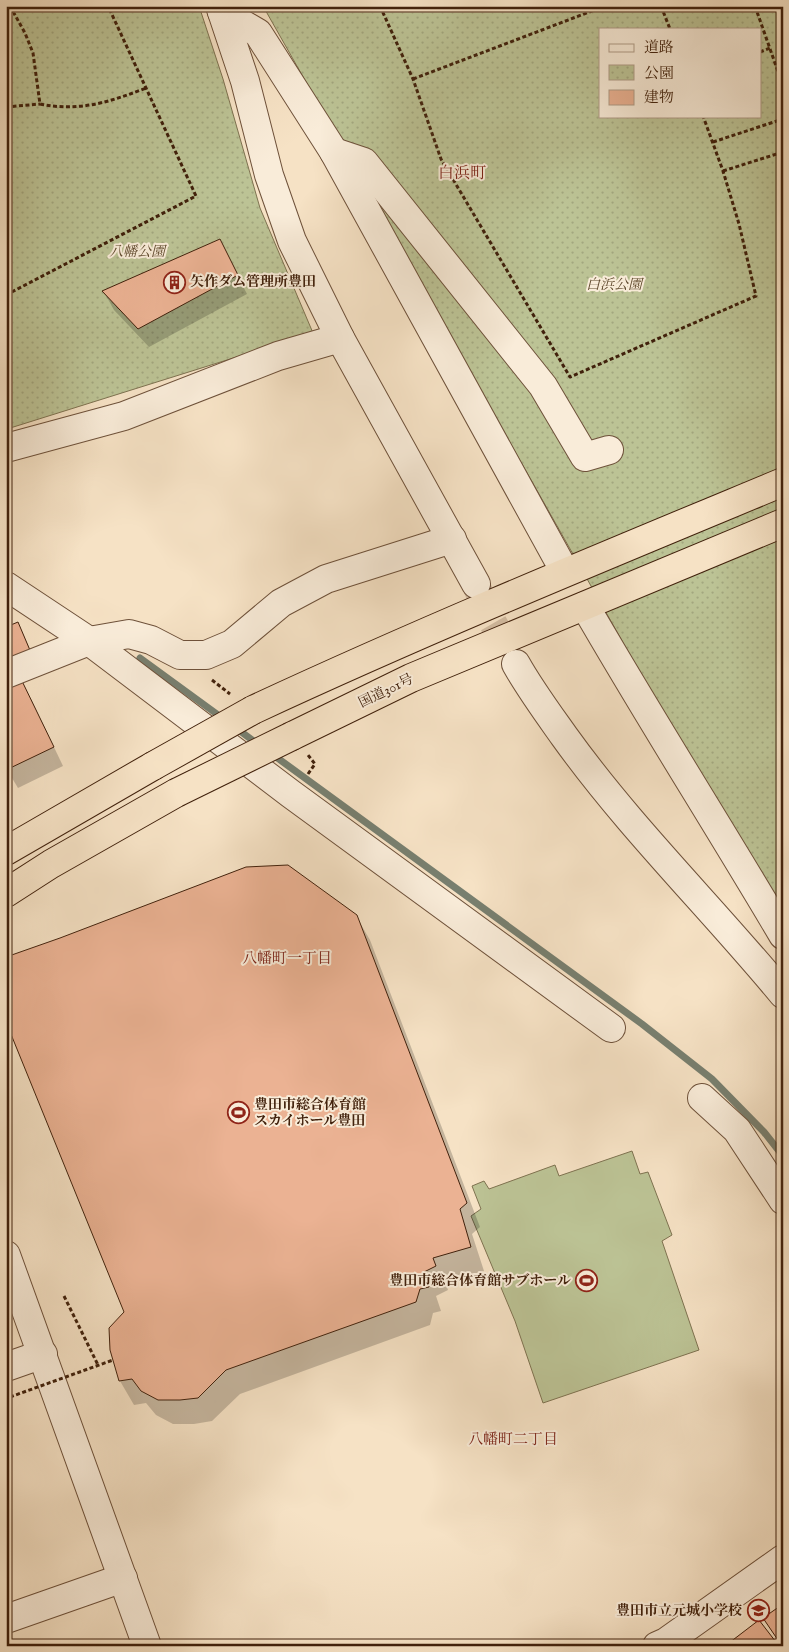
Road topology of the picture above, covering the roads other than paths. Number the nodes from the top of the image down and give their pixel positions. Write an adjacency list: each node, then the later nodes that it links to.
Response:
1 (221, 9): 2 (street); 3 (street)
2 (334, 152): 5 (street); 9 (street)
3 (340, 338): 4 (street); 8 (street)
4 (6, 448)
5 (609, 450)
6 (783, 482): 9 (highway)
7 (783, 523): 12 (highway, 国道301号)
8 (452, 539): 10 (street); 13 (street)
9 (565, 572): 16 (highway, bridge)
10 (476, 584)
11 (6, 586): 13 (street)
12 (585, 606): 17 (highway, 国道301号, bridge); 18 (street)
13 (89, 641): 15 (street); 20 (street)
14 (516, 664): 19 (street)
15 (6, 674)
16 (6, 850)
17 (6, 893)
18 (783, 935)
19 (783, 994)
20 (611, 1028)
21 (702, 1098): 22 (street)
22 (783, 1200)
23 (6, 1255): 24 (street)
24 (43, 1354): 25 (street); 27 (street)
25 (6, 1367)
26 (783, 1558): 29 (street)
27 (123, 1578): 28 (street); 30 (street)
28 (6, 1619)
29 (664, 1644)
30 (147, 1646)

